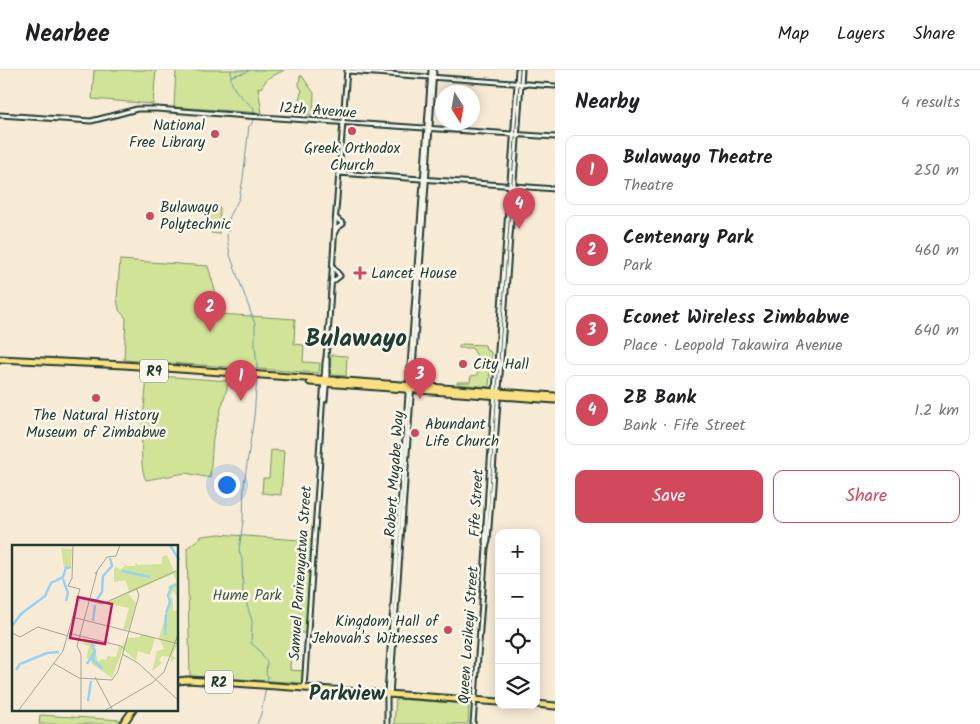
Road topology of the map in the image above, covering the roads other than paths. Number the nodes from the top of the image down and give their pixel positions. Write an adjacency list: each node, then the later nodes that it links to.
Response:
1 (347, 70): 5 (street); 9 (street, Samuel Parirenyatwa Street)
2 (432, 70): 5 (street, Robert Mugabe Way)
3 (518, 70): 6 (street, Fife Street)
4 (522, 70): 6 (street, Fife Street)
5 (432, 77): 6 (street); 10 (street, Robert Mugabe Way)
6 (519, 84): 7 (street); 11 (street, Fife Street); 12 (street, Fife Street)
7 (555, 86)
8 (0, 115): 9 (street, 12th Avenue)
9 (343, 122): 10 (street, 12th Avenue); 14 (street, Samuel Parirenyatwa Street)
10 (429, 128): 11 (street, 12th Avenue); 15 (street, Robert Mugabe Way)
11 (512, 134): 12 (street, 12th Avenue); 16 (street, Fife Street)
12 (518, 134): 13 (street, 12th Avenue); 17 (street, Fife Street)
13 (555, 137)
14 (340, 173): 15 (street); 19 (street, Samuel Parirenyatwa Street)
15 (425, 179): 16 (street); 25 (street, Robert Mugabe Way)
16 (509, 185): 17 (street); 26 (street, Fife Street)
17 (514, 186): 18 (street); 26 (street, Fife Street)
18 (555, 189)
19 (336, 217): 20 (street, Samuel Parirenyatwa Street); 20 (street)
20 (335, 233): 21 (street, Samuel Parirenyatwa Street)
21 (332, 266): 22 (street, Samuel Parirenyatwa Street); 22 (street)
22 (331, 283): 24 (street, Samuel Parirenyatwa Street)
23 (0, 359): 24 (highway, R9)
24 (325, 381): 25 (highway, R9); 31 (street, Samuel Parirenyatwa Street)
25 (410, 388): 26 (highway, R9); 32 (street, Robert Mugabe Way)
26 (497, 394): 27 (highway, R9); 28 (highway, R9); 29 (street, Fife Street)
27 (555, 396)
28 (555, 400)
29 (486, 548): 33 (street, Queen Lozikeyi Street)
30 (179, 681): 31 (highway, R2)
31 (304, 688): 32 (highway, R2)
32 (389, 693): 33 (highway, R2); 39 (street, Robert Mugabe Way)
33 (474, 700): 34 (highway, R2); 40 (street, Queen Lozikeyi Street)
34 (495, 702)
35 (540, 704): 36 (highway)
36 (555, 706)
37 (132, 712): 38 (highway)
38 (123, 724)
39 (387, 724)
40 (473, 724)

